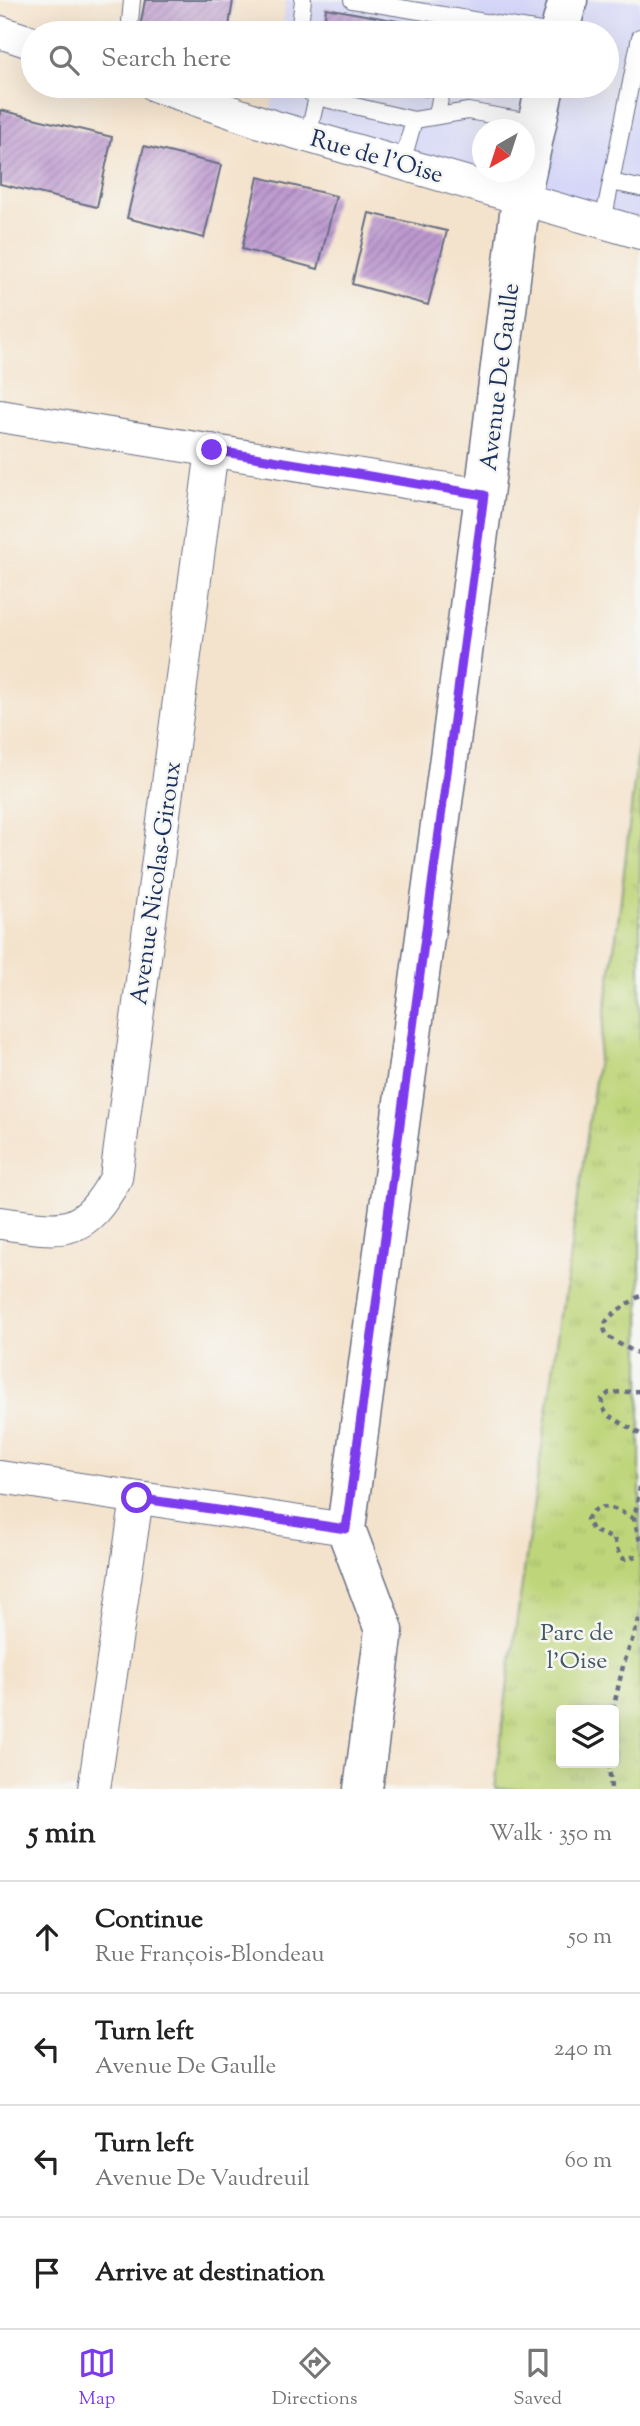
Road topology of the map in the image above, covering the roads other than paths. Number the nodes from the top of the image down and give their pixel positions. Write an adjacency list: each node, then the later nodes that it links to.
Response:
1 (132, 0): 5 (lane)
2 (303, 0): 6 (lane)
3 (352, 0): 7 (lane)
4 (568, 0): 8 (street)
5 (130, 21)
6 (300, 21)
7 (437, 21)
8 (562, 21)
9 (0, 32): 11 (street)
10 (640, 37): 22 (lane)
11 (21, 39)
12 (191, 98): 20 (street, Rue de l'Oise)
13 (317, 98): 20 (lane)
14 (321, 98): 18 (lane)
15 (440, 98): 17 (lane)
16 (542, 98): 19 (street, Avenue De Gaulle)
17 (437, 115): 18 (lane); 19 (lane)
18 (414, 120): 21 (lane)
19 (536, 123): 24 (street, Avenue De Gaulle)
20 (308, 136): 21 (street, Rue de l'Oise)
21 (402, 163): 24 (street, Rue de l'Oise)
22 (611, 182): 23 (lane); 25 (lane)
23 (640, 188)
24 (521, 198): 25 (street, Rue de l'Oise); 29 (street, Avenue De Gaulle)
25 (603, 222): 26 (street, Rue de l'Oise)
26 (640, 233)
27 (0, 416): 28 (street)
28 (212, 450): 29 (street); 30 (street, Avenue Nicolas-Giroux)
29 (484, 495): 33 (street, Avenue De Gaulle)
30 (0, 1223)
31 (0, 1477): 32 (street)
32 (137, 1498): 33 (street); 34 (street)
33 (346, 1529): 35 (street, Avenue De Gaulle)
34 (94, 1789)
35 (363, 1789)

